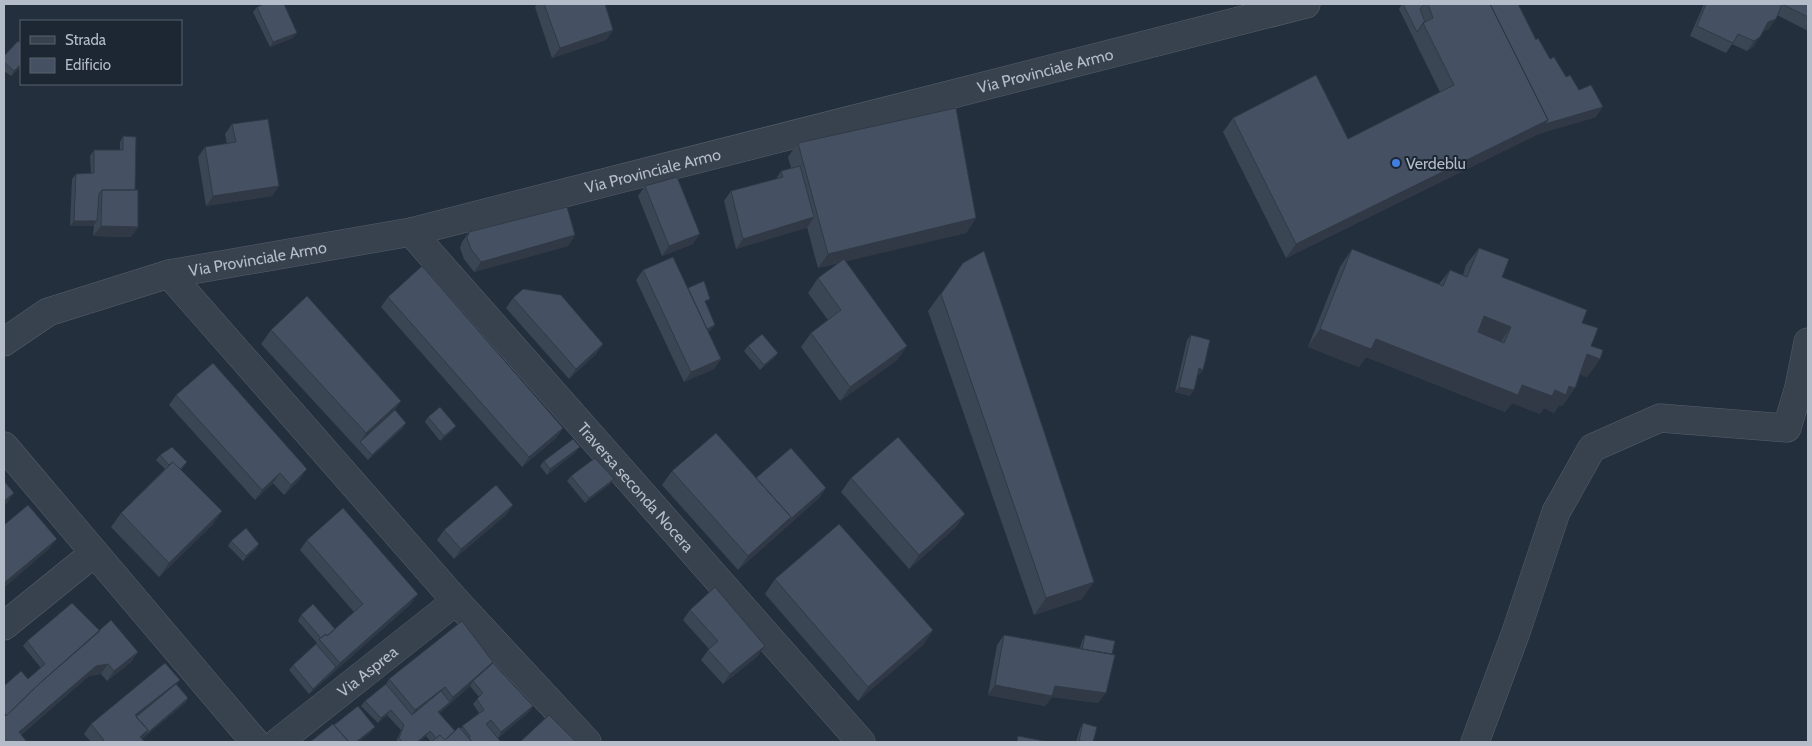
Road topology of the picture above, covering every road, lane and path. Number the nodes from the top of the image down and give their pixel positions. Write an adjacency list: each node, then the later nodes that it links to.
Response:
1 (1306, 4): 2 (street, Via Provinciale Armo)
2 (411, 232): 3 (street, Via Provinciale Armo); 14 (street, Traversa seconda Nocera)
3 (169, 274): 4 (street, Via Provinciale Armo); 9 (street)
4 (4, 342)
5 (1808, 342): 6 (street)
6 (1798, 431): 15 (street)
7 (4, 446): 8 (street)
8 (94, 554): 10 (street); 11 (street)
9 (456, 601): 12 (street, Via Asprea); 13 (street)
10 (4, 626)
11 (255, 742)
12 (278, 742)
13 (587, 742)
14 (861, 742)
15 (1475, 742)

